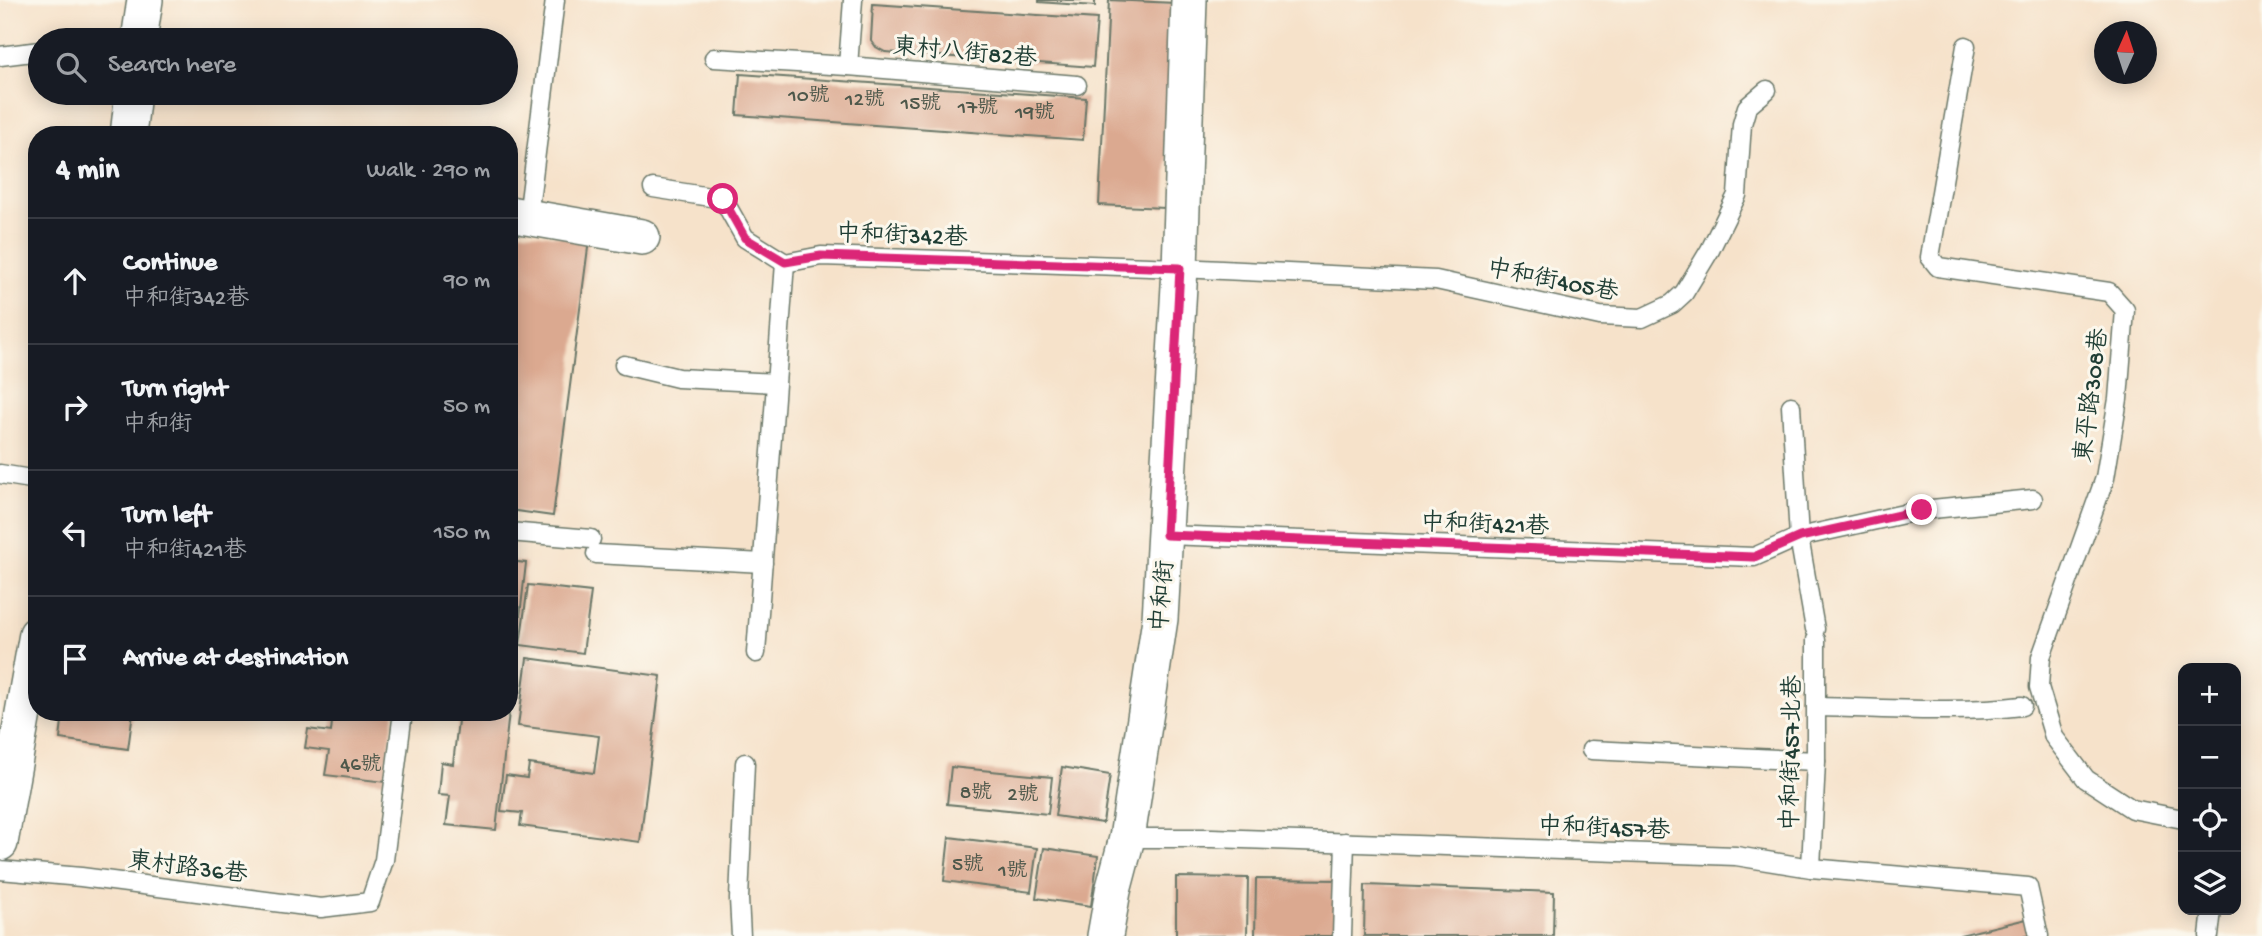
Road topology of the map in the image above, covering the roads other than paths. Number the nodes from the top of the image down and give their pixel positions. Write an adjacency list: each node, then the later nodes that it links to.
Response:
1 (145, 0): 5 (street)
2 (555, 0): 16 (lane)
3 (853, 0): 10 (lane)
4 (1189, 0): 19 (street, 中和街)
5 (139, 28)
6 (1966, 46): 39 (lane, 東平路308巷)
7 (28, 52): 8 (lane)
8 (0, 55)
9 (714, 58): 10 (lane, 東村八街82巷)
10 (848, 66): 11 (lane, 東村八街82巷)
11 (1077, 85)
12 (1767, 90): 19 (lane, 中和街405巷)
13 (132, 105): 14 (street)
14 (129, 126)
15 (653, 188): 18 (lane)
16 (518, 216): 17 (street)
17 (642, 237)
18 (785, 262): 19 (lane, 中和街342巷); 21 (lane)
19 (1180, 268): 27 (street, 中和街)
20 (624, 365): 21 (lane)
21 (776, 383): 29 (lane)
22 (1791, 406): 28 (lane)
23 (0, 474): 24 (lane)
24 (28, 479)
25 (2033, 499): 28 (lane, 中和街421巷)
26 (518, 534): 29 (lane)
27 (1166, 535): 28 (lane, 中和街421巷); 40 (street, 中和街)
28 (1800, 537): 33 (lane, 中和街457北巷)
29 (763, 563): 30 (lane)
30 (756, 653)
31 (28, 678): 38 (street)
32 (2022, 706): 33 (lane)
33 (1816, 707): 36 (lane, 中和街457北巷)
34 (402, 721): 44 (lane, 東村路36巷)
35 (1591, 750): 36 (lane)
36 (1816, 761): 43 (lane, 中和街457北巷)
37 (745, 763): 46 (lane)
38 (3, 799): 42 (street)
39 (2178, 818)
40 (1127, 838): 41 (lane, 中和街457巷); 47 (street, 中和街)
41 (1345, 842): 43 (lane, 中和街457巷); 48 (lane)
42 (0, 843)
43 (1811, 868): 49 (lane, 中和街457巷)
44 (0, 870)
45 (2212, 915): 50 (lane)
46 (741, 936)
47 (1105, 936)
48 (1342, 936)
49 (2039, 936)
50 (2210, 936)

